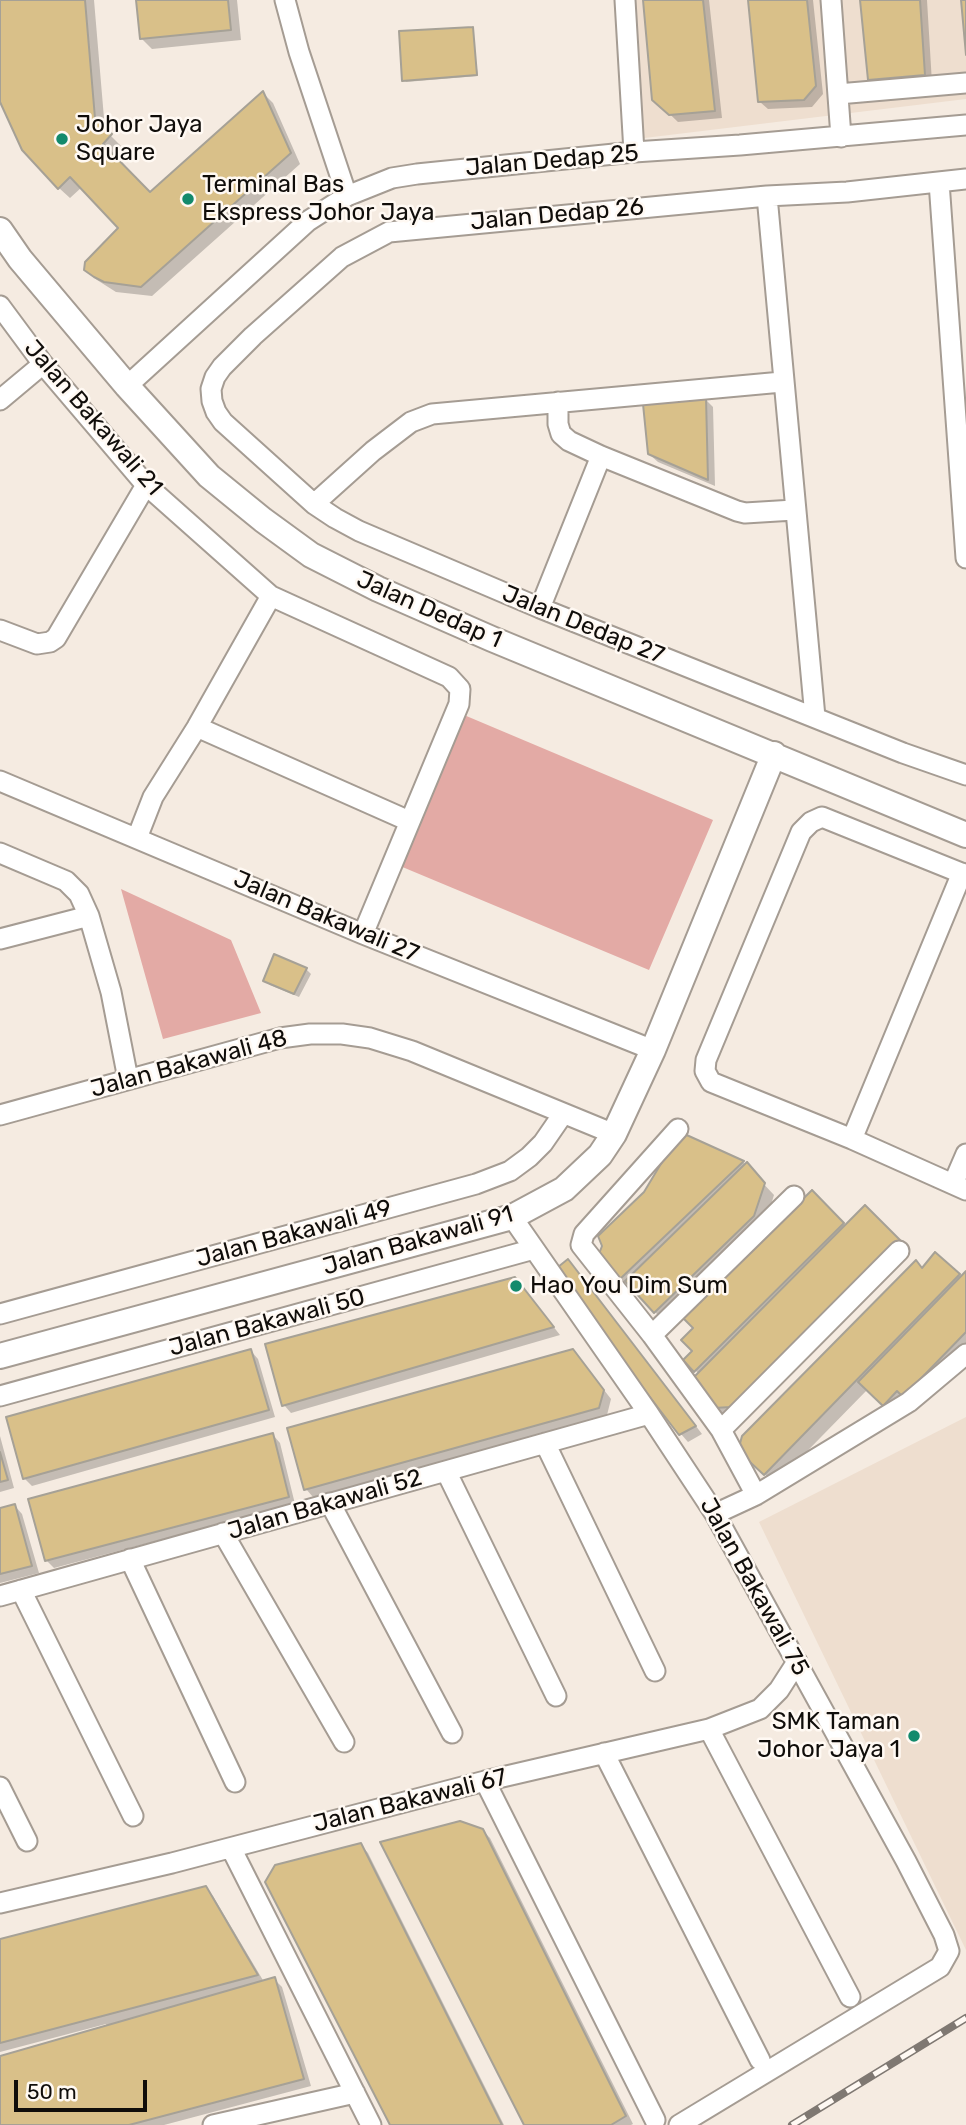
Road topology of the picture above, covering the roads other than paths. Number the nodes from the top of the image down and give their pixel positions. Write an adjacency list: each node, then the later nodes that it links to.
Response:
1 (285, 0): 11 (street)
2 (625, 0): 8 (street)
3 (831, 0): 5 (street)
4 (966, 83): 5 (street)
5 (838, 94): 7 (street)
6 (966, 125): 7 (street, Jalan Dedap 25)
7 (841, 137): 8 (street, Jalan Dedap 25)
8 (634, 152): 11 (street, Jalan Dedap 25)
9 (966, 179): 10 (street, Jalan Dedap 26)
10 (939, 181): 12 (street, Jalan Dedap 26); 15 (street)
11 (347, 196): 18 (street, Jalan Dedap 25)
12 (767, 196): 17 (street); 21 (street, Jalan Dedap 26)
13 (0, 230): 18 (main road, Jalan Dedap 1)
14 (0, 306): 16 (street, Jalan Bakawali 21)
15 (958, 338): 26 (street)
16 (43, 364): 19 (street); 23 (street, Jalan Bakawali 21)
17 (782, 382): 20 (street); 25 (street)
18 (127, 386): 33 (main road, Jalan Dedap 1)
19 (0, 400)
20 (558, 402): 22 (street); 24 (street)
21 (228, 426): 24 (street, Jalan Dedap 27)
22 (601, 456): 25 (street); 29 (street)
23 (146, 485): 28 (street, Jalan Bakawali 21); 30 (street)
24 (314, 504): 29 (street, Jalan Dedap 27)
25 (794, 510): 31 (street)
26 (964, 514): 27 (street)
27 (966, 558)
28 (271, 596): 32 (street); 36 (street, Jalan Bakawali 21)
29 (540, 608): 31 (street, Jalan Dedap 27)
30 (0, 630)
31 (814, 717): 34 (street, Jalan Dedap 27)
32 (197, 727): 36 (street); 38 (street)
33 (774, 754): 37 (main road, Jalan Dedap 1); 44 (main road, Jalan Bakawali 91)
34 (966, 775)
35 (0, 781): 38 (street, Jalan Bakawali 27)
36 (409, 821): 42 (street)
37 (966, 835)
38 (137, 838): 42 (street, Jalan Bakawali 27)
39 (0, 853): 41 (street)
40 (964, 874): 50 (street); 50 (street)
41 (89, 916): 43 (street); 45 (street)
42 (363, 934): 44 (street, Jalan Bakawali 27)
43 (0, 939)
44 (653, 1050): 49 (main road, Jalan Bakawali 91)
45 (128, 1079): 46 (street, Jalan Bakawali 48); 47 (street, Jalan Bakawali 48)
46 (562, 1114): 49 (street, Jalan Bakawali 48); 57 (street, Jalan Bakawali 49)
47 (0, 1115)
48 (678, 1129): 58 (street)
49 (614, 1134): 54 (main road, Jalan Bakawali 91)
50 (852, 1139): 52 (street)
51 (966, 1154): 52 (street)
52 (960, 1187)
53 (794, 1196): 58 (street)
54 (512, 1217): 55 (street, Jalan Bakawali 75); 60 (main road, Jalan Bakawali 91)
55 (534, 1249): 61 (street, Jalan Bakawali 50); 62 (street, Jalan Bakawali 75)
56 (899, 1251): 63 (street)
57 (0, 1314)
58 (652, 1335): 63 (street)
59 (966, 1354): 66 (street)
60 (0, 1356)
61 (0, 1396)
62 (649, 1414): 64 (street, Jalan Bakawali 52); 68 (street, Jalan Bakawali 75)
63 (721, 1430): 66 (street)
64 (545, 1443): 65 (street, Jalan Bakawali 52); 74 (street)
65 (446, 1471): 67 (street, Jalan Bakawali 52); 75 (street)
66 (756, 1495): 68 (street)
67 (330, 1503): 69 (street, Jalan Bakawali 52); 77 (street)
68 (715, 1514): 73 (street, Jalan Bakawali 75)
69 (223, 1533): 70 (street, Jalan Bakawali 52); 78 (street)
70 (130, 1559): 71 (street, Jalan Bakawali 52); 81 (street)
71 (21, 1590): 72 (street, Jalan Bakawali 52); 83 (street)
72 (0, 1595)
73 (797, 1662): 76 (street, Jalan Bakawali 67); 93 (street, Jalan Bakawali 75)
74 (655, 1671)
75 (556, 1696)
76 (709, 1729): 79 (street, Jalan Bakawali 67); 87 (street)
77 (452, 1733)
78 (344, 1742)
79 (604, 1753): 80 (street, Jalan Bakawali 67); 88 (street)
80 (485, 1781): 85 (street, Jalan Bakawali 67); 90 (street)
81 (235, 1782)
82 (0, 1787): 84 (street)
83 (133, 1816)
84 (27, 1841)
85 (231, 1848): 86 (street, Jalan Bakawali 67); 89 (street)
86 (0, 1903)
87 (850, 1997)
88 (760, 2060)
89 (355, 2093): 91 (street); 92 (street)
90 (659, 2123)
91 (214, 2125)
92 (371, 2125)
93 (679, 2125)

